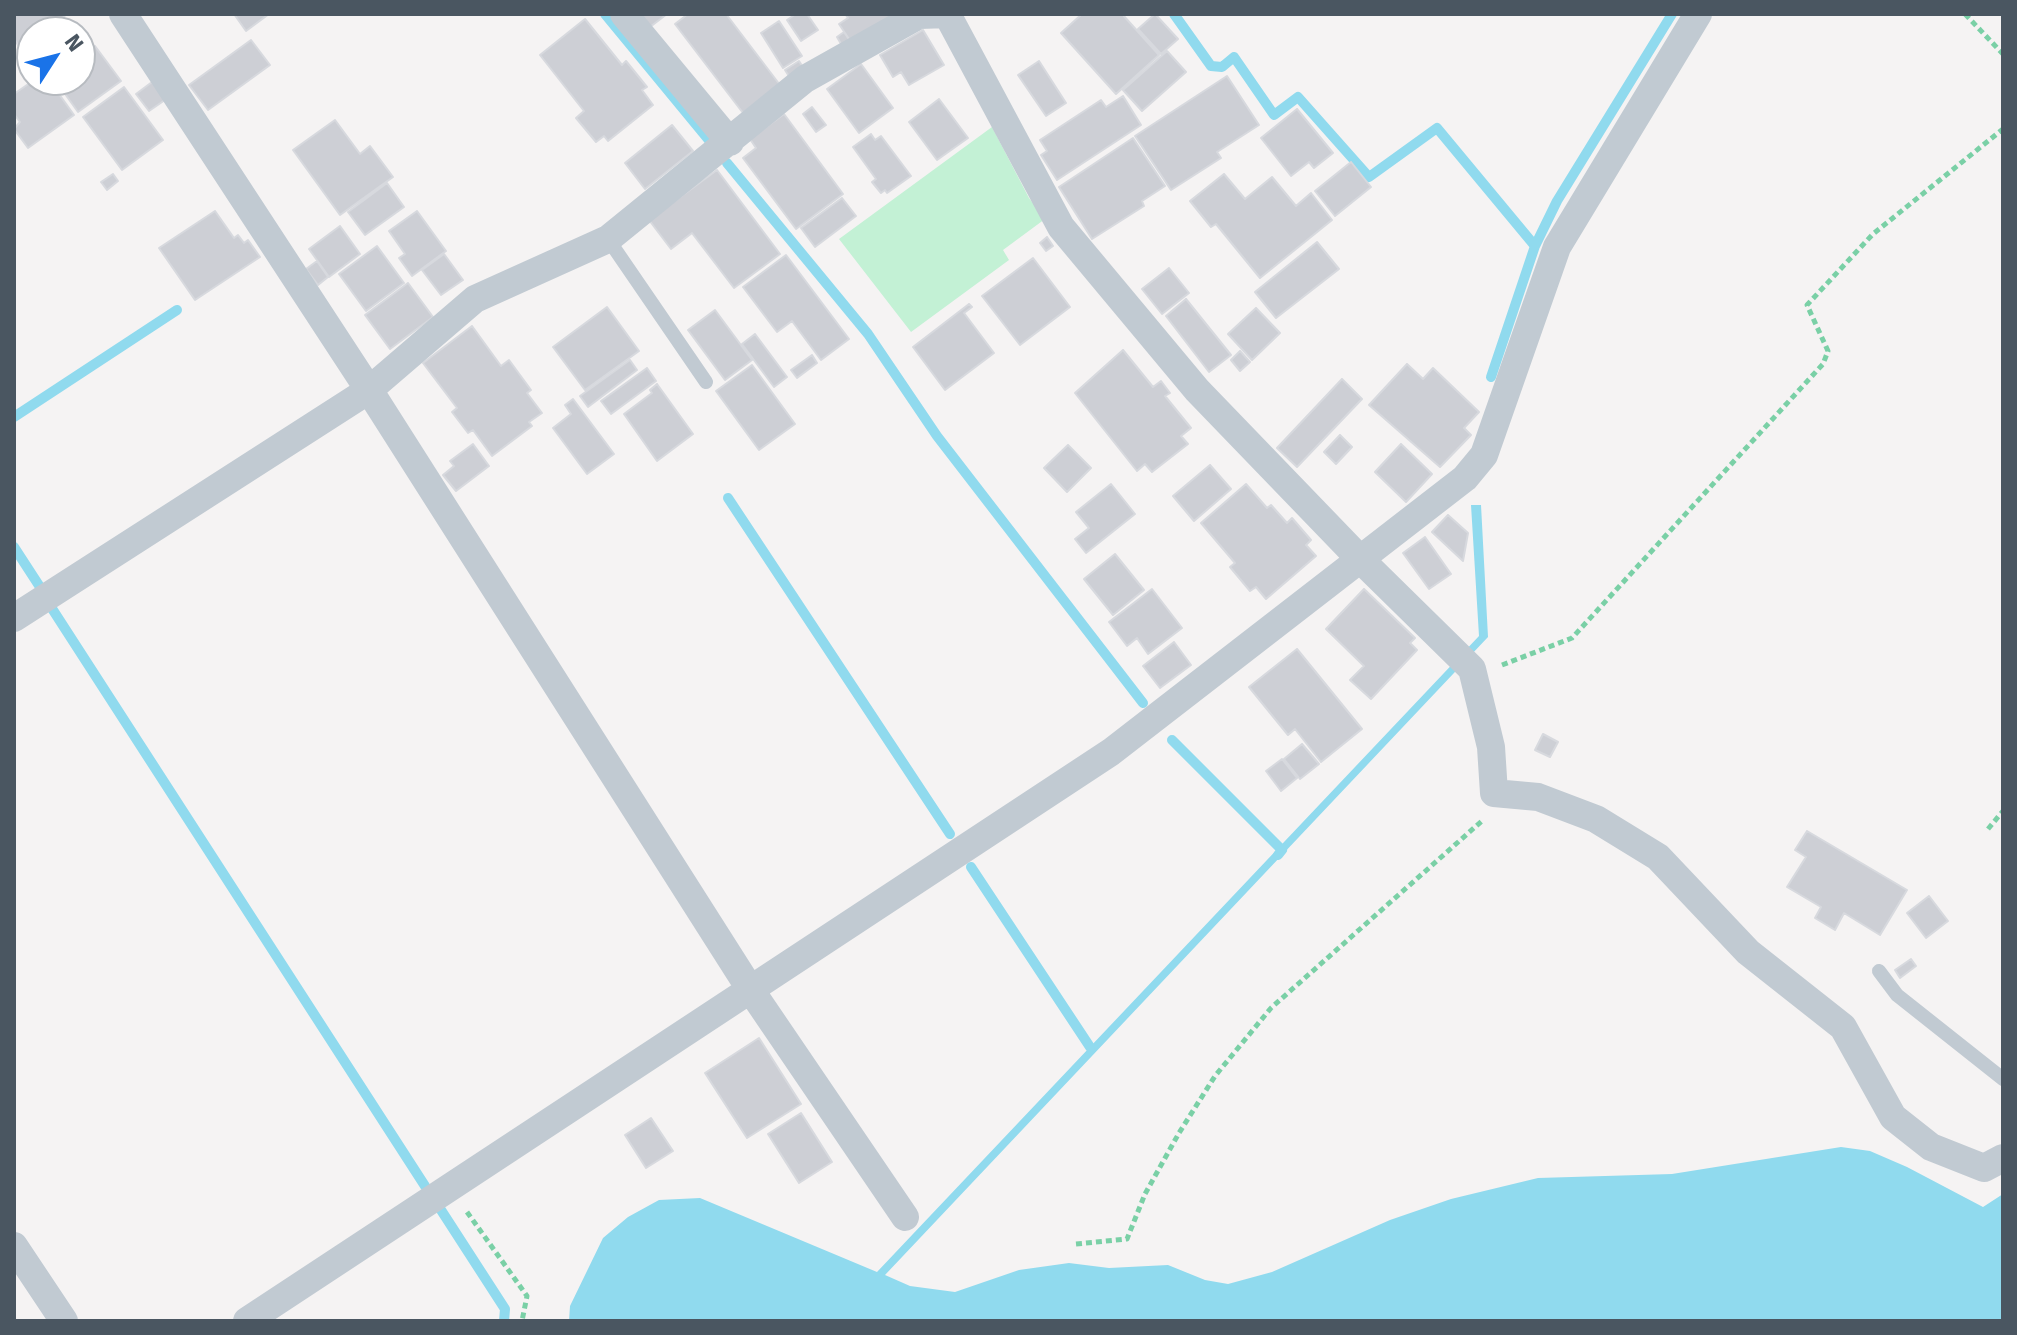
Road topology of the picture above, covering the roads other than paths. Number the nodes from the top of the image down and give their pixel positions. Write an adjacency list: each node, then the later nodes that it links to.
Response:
1 (123, 14): 8 (street)
2 (624, 14): 5 (street)
3 (949, 14): 5 (street); 9 (street)
4 (1698, 14): 9 (street)
5 (730, 142): 6 (street)
6 (608, 239): 7 (lane); 8 (street)
7 (706, 382)
8 (369, 390): 10 (street); 12 (street)
9 (1360, 559): 12 (street); 14 (street)
10 (14, 618)
11 (1879, 971): 13 (lane)
12 (752, 992): 15 (street); 18 (street)
13 (2003, 1079)
14 (2003, 1158)
15 (905, 1217)
16 (14, 1246): 17 (street)
17 (64, 1321)
18 (247, 1321)

